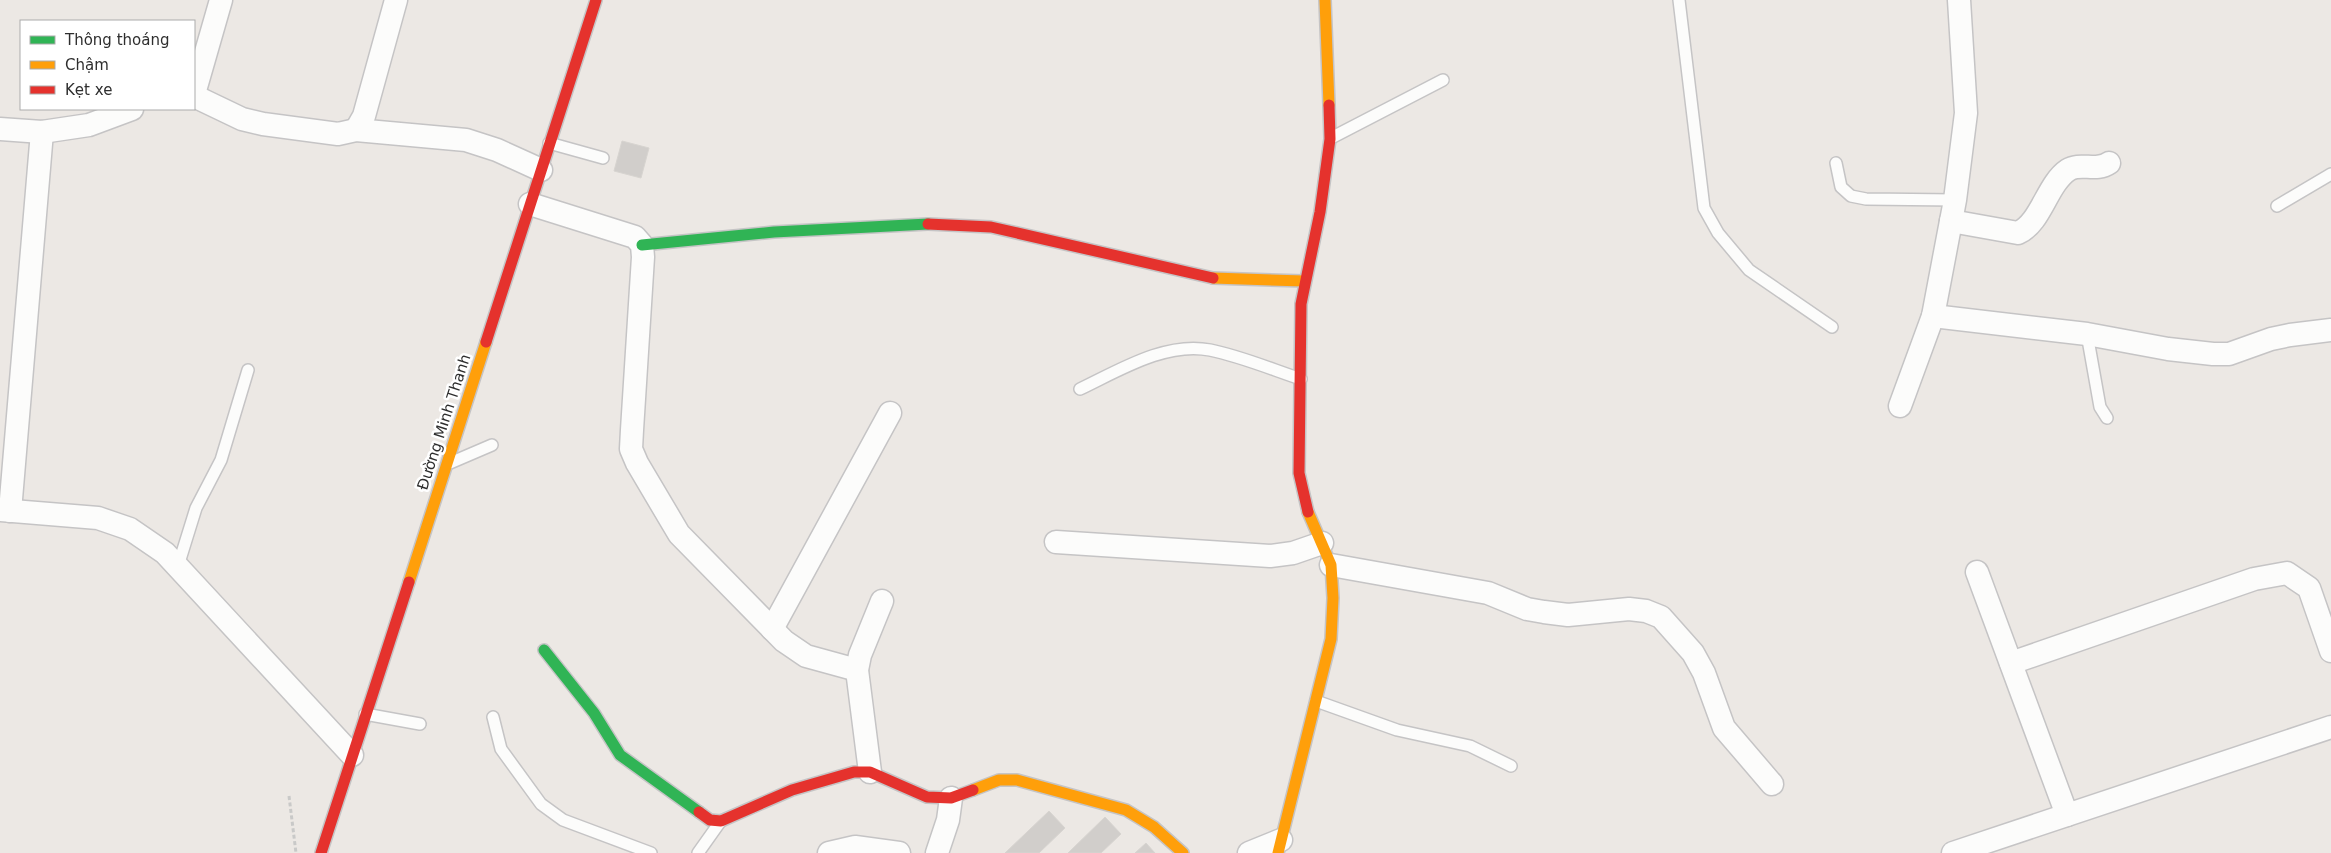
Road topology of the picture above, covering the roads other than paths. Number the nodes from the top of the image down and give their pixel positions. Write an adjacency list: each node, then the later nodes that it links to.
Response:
1 (221, 0): 7 (street)
2 (396, 0): 13 (street)
3 (596, 0): 16 (street, Đường Minh Thanh)
4 (1325, 0): 15 (street)
5 (1679, 0): 28 (lane)
6 (1959, 0): 24 (street)
7 (200, 49): 9 (street)
8 (1443, 80): 15 (lane)
9 (195, 87)
10 (195, 96): 13 (street)
11 (129, 110): 14 (street)
12 (0, 129): 14 (street)
13 (356, 130): 20 (street)
14 (42, 132): 39 (street)
15 (1330, 138): 26 (street)
16 (550, 143): 17 (lane); 20 (street, Đường Minh Thanh)
17 (602, 158)
18 (1836, 163): 24 (lane)
19 (2109, 163): 24 (street)
20 (541, 170): 22 (street, Đường Minh Thanh)
21 (2331, 174): 23 (lane)
22 (530, 204): 25 (street); 38 (street, Đường Minh Thanh)
23 (2277, 206)
24 (1953, 210): 27 (street)
25 (642, 245): 26 (street); 46 (street)
26 (1304, 281): 32 (street)
27 (1933, 316): 30 (street); 34 (street)
28 (1832, 327)
29 (2331, 330): 30 (street)
30 (2087, 334): 36 (lane)
31 (248, 370): 43 (lane)
32 (1301, 379): 33 (lane); 41 (street)
33 (1080, 389)
34 (1900, 406)
35 (890, 414): 46 (street)
36 (2107, 418)
37 (492, 445): 38 (lane)
38 (446, 465): 52 (street, Đường Minh Thanh)
39 (5, 511): 43 (street)
40 (1056, 542): 41 (street)
41 (1322, 543): 42 (street)
42 (1331, 565): 51 (street); 59 (street)
43 (178, 566): 56 (street)
44 (1977, 572): 49 (street)
45 (882, 601): 50 (street)
46 (772, 629): 50 (street)
47 (544, 650): 62 (street)
48 (2331, 651): 49 (street)
49 (2011, 663): 61 (street)
50 (857, 670): 58 (street)
51 (1316, 701): 57 (lane); 63 (street)
52 (365, 714): 54 (lane); 56 (street, Đường Minh Thanh)
53 (492, 717): 65 (lane)
54 (420, 724)
55 (2331, 726): 61 (street)
56 (352, 755): 64 (street, Đường Minh Thanh)
57 (1511, 766)
58 (870, 772): 60 (street); 62 (street)
59 (1772, 784)
60 (951, 798): 69 (street); 70 (street)
61 (2067, 815): 72 (street)
62 (721, 821): 66 (lane)
63 (1280, 847): 71 (street)
64 (321, 853)
65 (651, 853)
66 (698, 853)
67 (829, 853): 68 (street)
68 (899, 853)
69 (937, 853)
70 (1183, 853)
71 (1249, 853)
72 (1953, 853)

